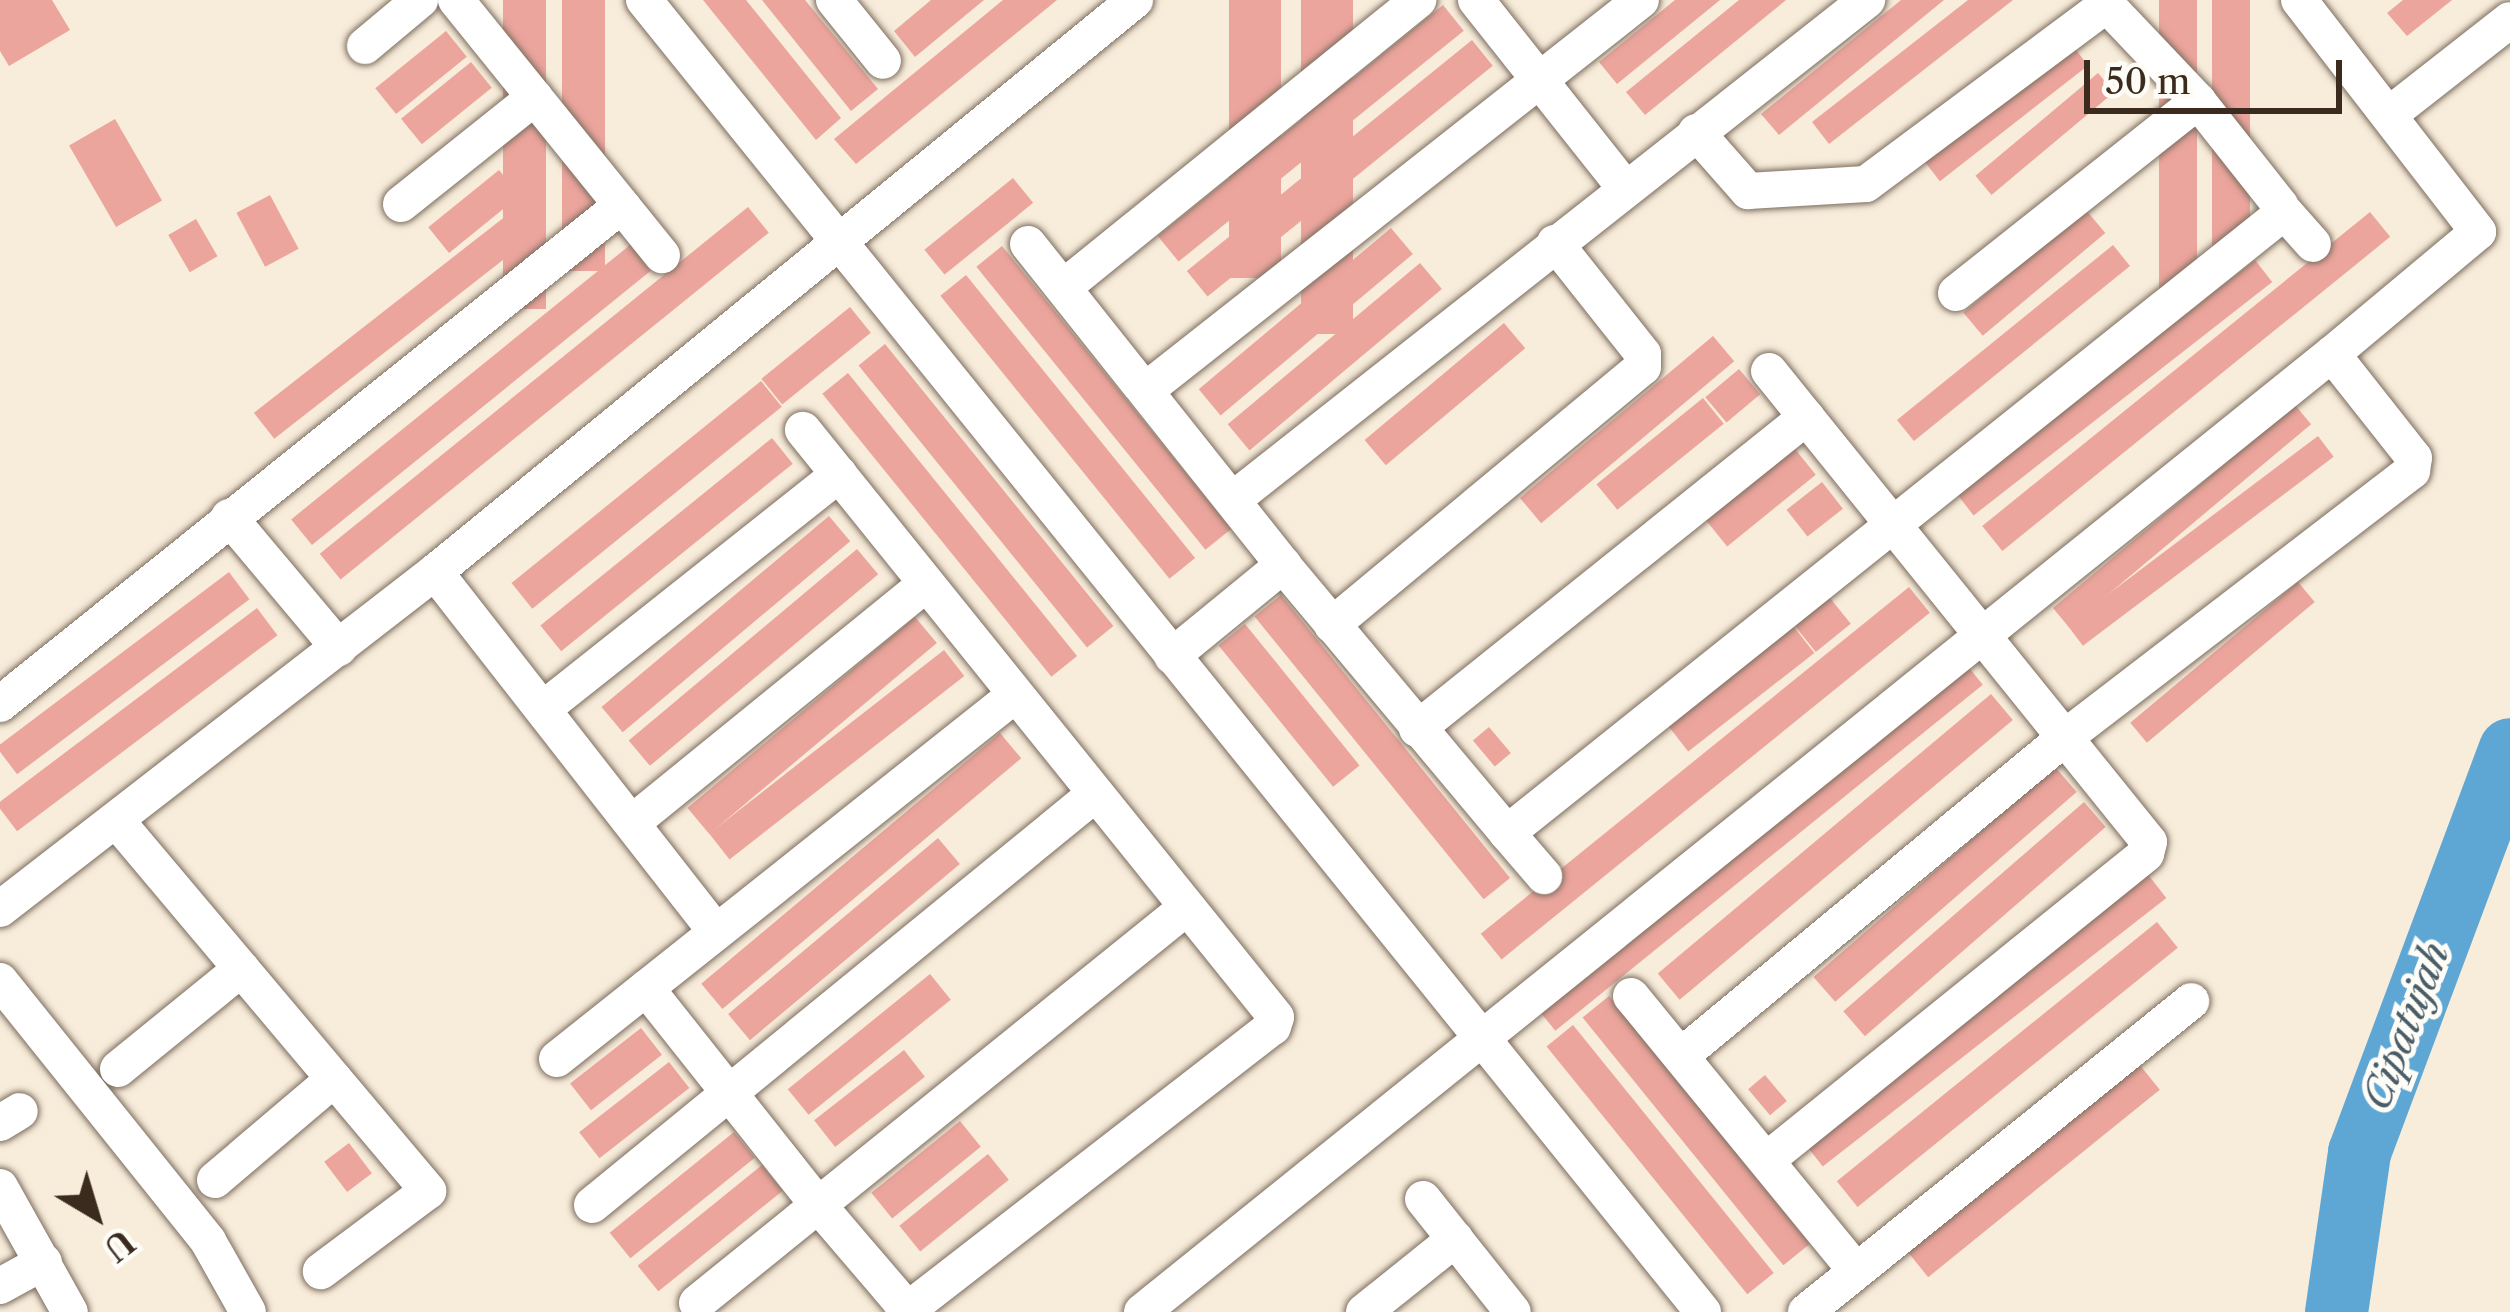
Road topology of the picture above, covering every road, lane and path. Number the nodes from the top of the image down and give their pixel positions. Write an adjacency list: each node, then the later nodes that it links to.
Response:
1 (420, 0): 13 (street)
2 (456, 0): 16 (street)
3 (644, 0): 24 (street)
4 (1135, 0): 24 (street)
5 (1418, 0): 29 (street)
6 (1476, 0): 15 (street)
7 (1641, 0): 15 (street)
8 (1867, 0): 19 (street)
9 (2304, 2): 18 (street)
10 (2104, 3): 17 (street); 19 (street)
11 (850, 5): 14 (street)
12 (2510, 20): 18 (street)
13 (364, 46)
14 (883, 61)
15 (1536, 76): 20 (street); 33 (street)
16 (535, 97): 21 (street); 22 (street)
17 (2198, 101): 23 (street); 30 (street)
18 (2390, 114): 31 (street)
19 (1696, 132): 20 (street)
20 (1626, 189): 25 (street)
21 (400, 204)
22 (622, 205): 28 (street); 38 (street)
23 (2281, 208): 27 (street); 39 (street)
24 (837, 238): 41 (street); 46 (street)
25 (1555, 243): 37 (street); 43 (street)
26 (1028, 244): 29 (street)
27 (2313, 244)
28 (662, 255)
29 (1064, 286): 33 (street)
30 (1956, 293)
31 (2332, 354): 44 (street); 51 (street)
32 (1769, 371): 34 (street)
33 (1146, 390): 37 (street)
34 (1806, 417): 39 (street); 50 (street)
35 (802, 430): 36 (street)
36 (839, 474): 42 (street); 49 (street)
37 (1234, 498): 40 (street)
38 (229, 517): 45 (street); 48 (street)
39 (1895, 525): 44 (street); 55 (street)
40 (1282, 565): 43 (street); 46 (street)
41 (435, 572): 45 (street); 49 (street)
42 (926, 584): 47 (street); 54 (street)
43 (1331, 625): 50 (street)
44 (1982, 631): 51 (street); 65 (street)
45 (339, 648): 53 (street)
46 (1172, 656): 65 (street)
47 (1015, 695): 52 (street); 59 (street)
48 (0, 704)
49 (543, 709): 54 (street)
50 (1417, 729): 55 (street)
51 (2068, 735): 66 (street); 71 (street)
52 (1095, 794): 57 (street); 70 (street)
53 (116, 820): 58 (street); 60 (street)
54 (633, 822): 59 (street)
55 (1507, 833): 56 (street)
56 (1544, 876)
57 (1186, 908): 76 (street); 76 (street)
58 (0, 909)
59 (716, 931): 62 (street)
60 (241, 969): 68 (street); 69 (street)
61 (0, 981): 84 (street)
62 (646, 988): 67 (street); 70 (street)
63 (1631, 996): 66 (street)
64 (2191, 1001): 80 (street)
65 (1482, 1040): 85 (street); 88 (street)
66 (1682, 1055): 71 (street)
67 (557, 1060)
68 (118, 1070)
69 (334, 1079): 72 (street); 79 (street)
70 (733, 1095): 75 (street); 76 (street)
71 (1770, 1157): 80 (street)
72 (214, 1180)
73 (0, 1187): 78 (street)
74 (1423, 1199): 77 (street)
75 (592, 1205)
76 (819, 1206): 82 (street)
77 (1455, 1239): 86 (street); 87 (street)
78 (44, 1262): 81 (street); 83 (street)
79 (321, 1271)
80 (1856, 1271): 89 (street)
81 (0, 1286)
82 (697, 1303)
83 (70, 1312)
84 (248, 1312)
85 (1142, 1312)
86 (1364, 1312)
87 (1514, 1312)
88 (1703, 1312)
89 (1806, 1312)

